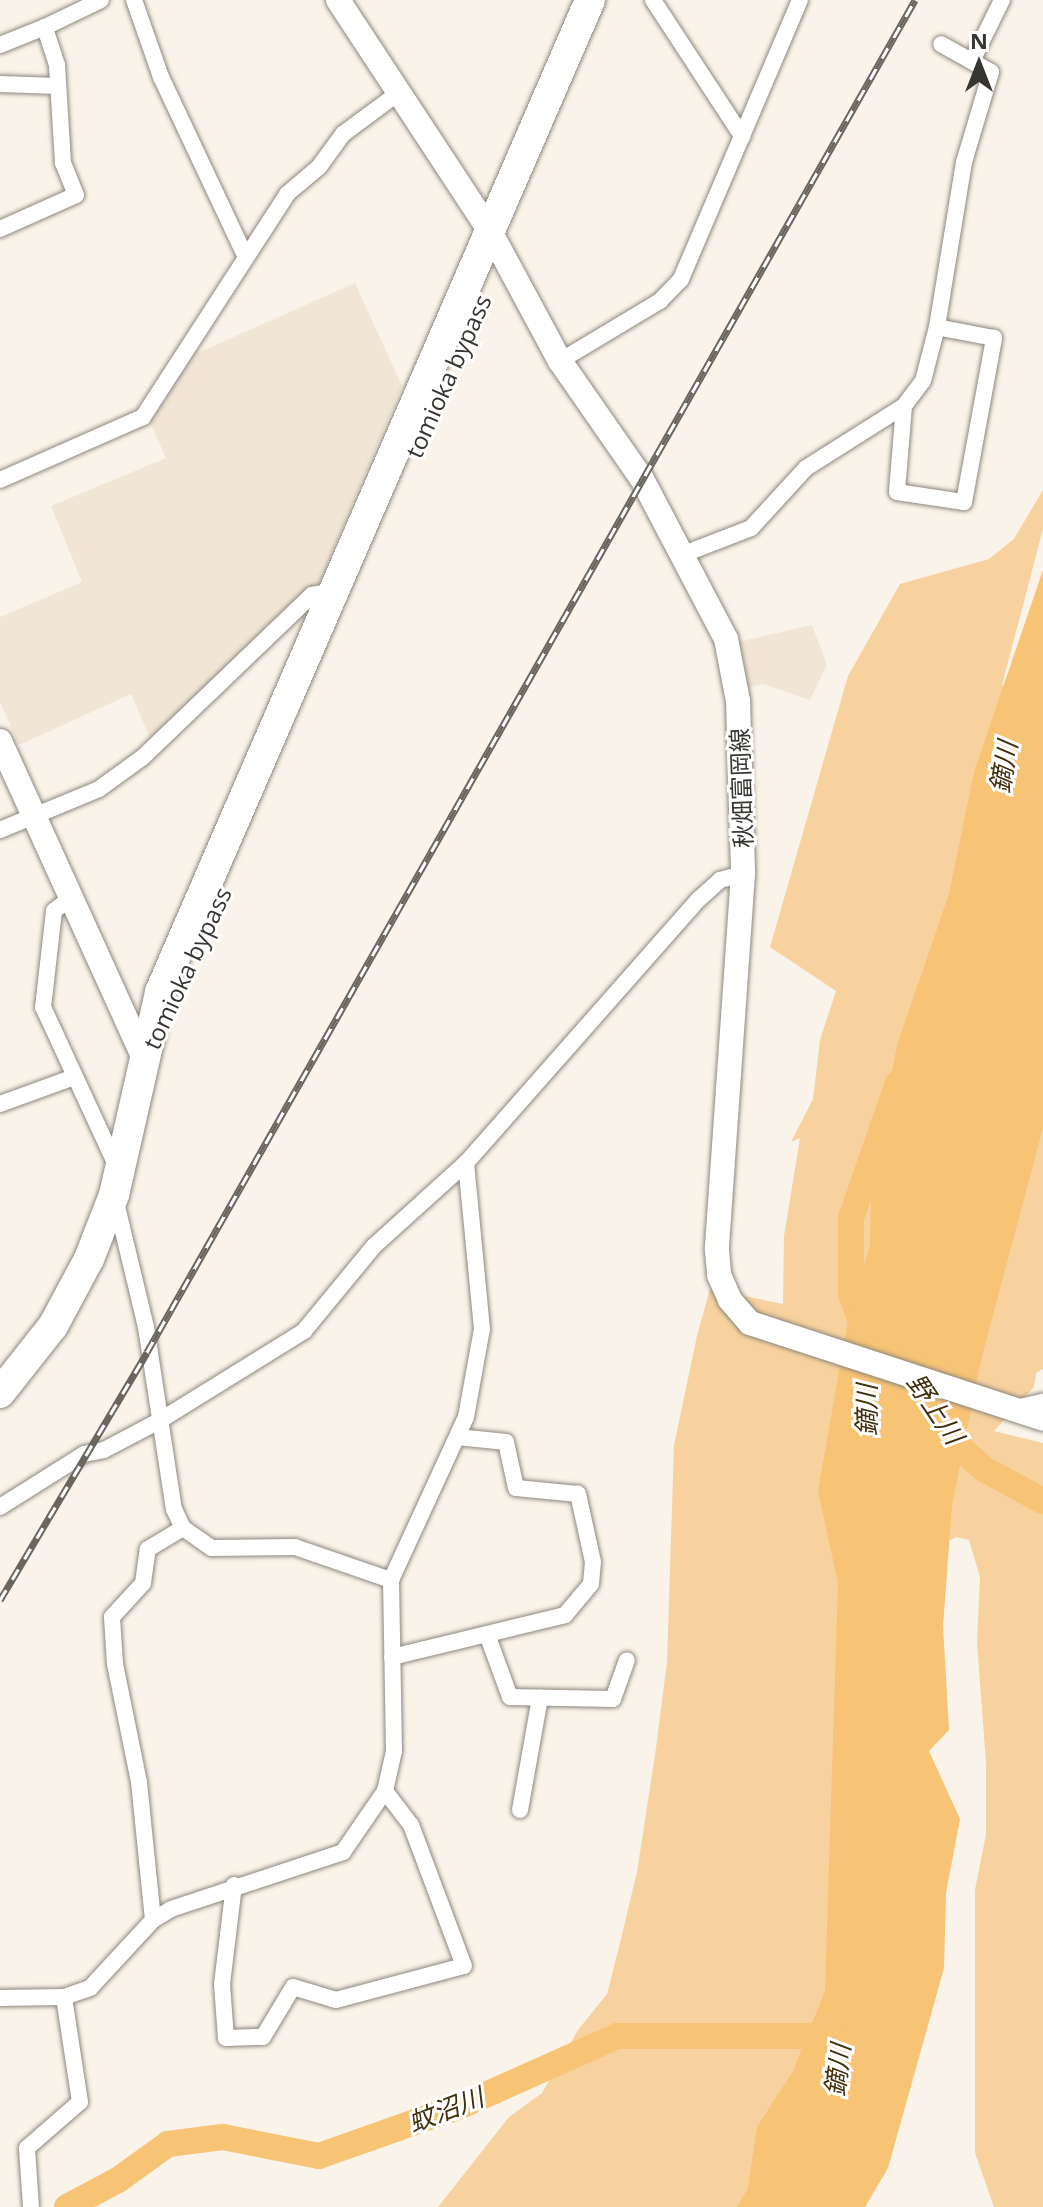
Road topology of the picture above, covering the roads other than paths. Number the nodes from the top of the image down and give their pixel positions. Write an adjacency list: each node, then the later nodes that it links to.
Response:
1 (134, 0): 19 (street)
2 (338, 0): 15 (main road, 秋畑富岡線)
3 (590, 0): 18 (highway, tomioka bypass)
4 (612, 0): 18 (highway, tomioka bypass)
5 (653, 0): 16 (street)
6 (800, 0): 16 (street)
7 (1002, 0): 12 (street)
8 (95, 1): 9 (street)
9 (45, 27): 11 (street); 14 (street)
10 (941, 44): 12 (street)
11 (0, 45)
12 (972, 61): 20 (street)
13 (0, 84): 14 (street)
14 (58, 86): 17 (street)
15 (401, 91): 18 (main road, 秋畑富岡線); 19 (street)
16 (742, 136): 21 (street)
17 (0, 229)
18 (496, 245): 21 (main road, 秋畑富岡線); 25 (highway, tomioka bypass); 31 (highway, tomioka bypass)
19 (244, 253): 23 (street)
20 (937, 327): 22 (street); 22 (street)
21 (560, 361): 24 (main road, 秋畑富岡線)
22 (904, 406): 24 (street)
23 (0, 480)
24 (684, 554): 29 (main road, 秋畑富岡線)
25 (335, 591): 27 (street); 31 (highway, tomioka bypass)
26 (0, 741): 27 (main road)
27 (33, 817): 28 (street); 30 (main road)
28 (0, 830)
29 (743, 874): 34 (street); 38 (main road, 秋畑富岡線)
30 (71, 898): 31 (main road); 32 (street)
31 (144, 1059): 35 (highway)
32 (74, 1077): 33 (street); 35 (street)
33 (0, 1104)
34 (466, 1163): 40 (street); 41 (street)
35 (117, 1183): 36 (highway); 40 (street)
36 (0, 1393)
37 (1043, 1402): 38 (street)
38 (1011, 1409): 39 (main road)
39 (1043, 1419)
40 (159, 1421): 42 (street); 43 (street)
41 (457, 1437): 44 (street); 45 (street)
42 (0, 1507)
43 (183, 1528): 44 (street); 52 (street)
44 (391, 1580): 46 (street)
45 (488, 1637): 46 (street); 48 (street)
46 (392, 1657): 49 (street)
47 (627, 1660): 48 (street)
48 (540, 1698): 50 (street)
49 (385, 1791): 51 (street); 51 (street)
50 (520, 1810)
51 (234, 1885): 52 (street)
52 (153, 1920): 53 (street)
53 (64, 1997): 54 (street); 55 (street)
54 (0, 1998)
55 (31, 2207)

